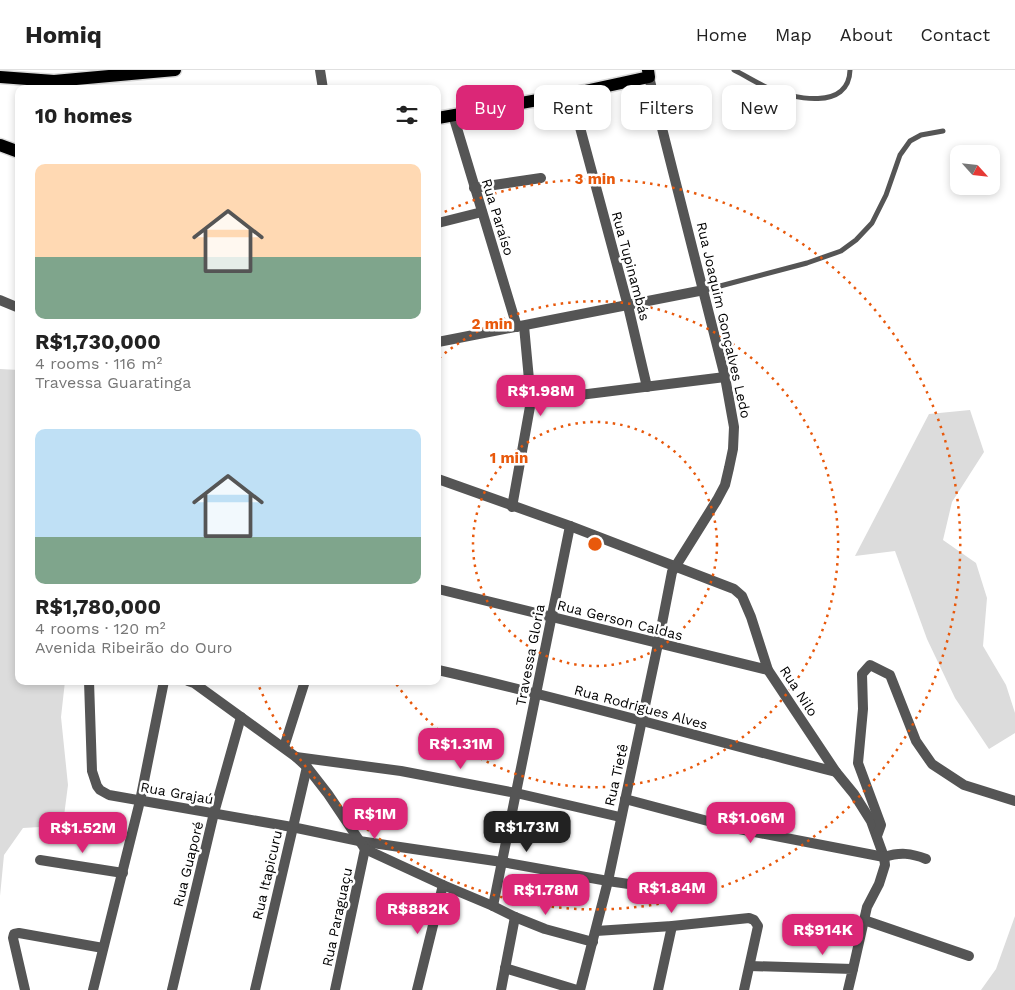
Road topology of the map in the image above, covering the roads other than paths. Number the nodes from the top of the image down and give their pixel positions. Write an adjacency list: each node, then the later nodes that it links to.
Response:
1 (175, 70): 5 (main road)
2 (320, 70): 8 (street)
3 (734, 70): 4 (lane)
4 (850, 70)
5 (151, 71): 7 (main road)
6 (648, 73): 9 (main road); 21 (street, Rua Joaquim Gonçalves Ledo)
7 (0, 77)
8 (322, 85)
9 (604, 85)
10 (534, 101): 11 (main road)
11 (453, 115): 12 (main road); 18 (street, Rua Paraíso)
12 (441, 117)
13 (581, 130): 24 (street, Rua Tupinambás)
14 (943, 131): 21 (lane)
15 (0, 145): 16 (main road)
16 (15, 151)
17 (541, 178): 18 (street)
18 (474, 188): 19 (street, Rua Paraíso)
19 (482, 212): 20 (street); 25 (street, Rua Paraíso)
20 (441, 222)
21 (704, 290): 24 (street); 27 (street, Rua Joaquim Gonçalves Ledo)
22 (0, 300): 23 (street)
23 (15, 306)
24 (628, 306): 25 (street); 28 (street, Rua Tupinambás)
25 (521, 326): 26 (street); 29 (street, Rua Paraíso)
26 (441, 341)
27 (725, 377): 28 (street); 33 (street, Rua Joaquim Gonçalves Ledo)
28 (647, 387): 29 (street)
29 (530, 401): 31 (street, Rua Paraíso)
30 (441, 480): 31 (street, Rua Nilo)
31 (512, 506): 32 (street, Rua Nilo)
32 (570, 526): 33 (street, Rua Nilo); 35 (street, Travessa Gloria)
33 (675, 566): 36 (street, Rua Tietê); 37 (street, Rua Nilo)
34 (441, 590): 35 (street, Rua Gerson Caldas)
35 (552, 617): 36 (street, Rua Gerson Caldas); 43 (street, Travessa Gloria)
36 (658, 644): 37 (street, Rua Gerson Caldas); 45 (street, Rua Tietê)
37 (768, 670): 49 (street, Rua Nilo)
38 (441, 671): 43 (street, Rua Rodrigues Alves)
39 (89, 685): 52 (street, Rua Grajaú)
40 (163, 685): 52 (street)
41 (196, 685): 44 (street)
42 (304, 685): 46 (street)
43 (537, 693): 45 (street, Rua Rodrigues Alves); 50 (street, Travessa Gloria)
44 (241, 717): 46 (street); 54 (street, Rua Guaporé)
45 (642, 722): 49 (street, Rua Rodrigues Alves); 51 (street, Rua Tietê)
46 (284, 747): 47 (street)
47 (296, 757): 48 (street); 50 (street)
48 (307, 767): 56 (street, Rua Itapicuru); 58 (street)
49 (836, 772): 57 (street, Rua Nilo)
50 (516, 794): 55 (street); 62 (street, Travessa Gloria)
51 (625, 800): 55 (street, Rua Tietê); 59 (street)
52 (140, 801): 54 (street, Rua Grajaú); 63 (street)
53 (1015, 801): 57 (street)
54 (214, 813): 56 (street, Rua Grajaú); 80 (street, Rua Guaporé)
55 (620, 818): 64 (street, Rua Tietê)
56 (292, 826): 58 (street, Rua Grajaú); 81 (street, Rua Itapicuru)
57 (877, 836): 59 (street, Rua Nilo)
58 (362, 845): 62 (street); 65 (street); 82 (street, Rua Paraguaçu)
59 (884, 857): 60 (street); 69 (street)
60 (926, 859)
61 (40, 860): 63 (street)
62 (502, 862): 64 (street); 67 (street, Travessa Gloria)
63 (123, 873): 73 (street)
64 (608, 881): 66 (street); 71 (street, Rua Tietê)
65 (443, 885): 67 (street); 83 (street)
66 (691, 893)
67 (493, 906): 68 (street)
68 (515, 917): 72 (street); 76 (street)
69 (864, 920): 74 (street); 77 (street)
70 (672, 926): 71 (street); 75 (street); 86 (street)
71 (596, 930): 72 (street, Rua Tietê)
72 (592, 942): 85 (street, Rua Tietê)
73 (103, 948): 78 (street); 79 (street)
74 (969, 956)
75 (750, 966): 77 (street); 87 (street)
76 (506, 968): 84 (street); 85 (street)
77 (853, 969): 88 (street)
78 (26, 990)
79 (93, 990)
80 (172, 990)
81 (255, 990)
82 (335, 990)
83 (417, 990)
84 (501, 990)
85 (579, 990)
86 (658, 990)
87 (744, 990)
88 (848, 990)

